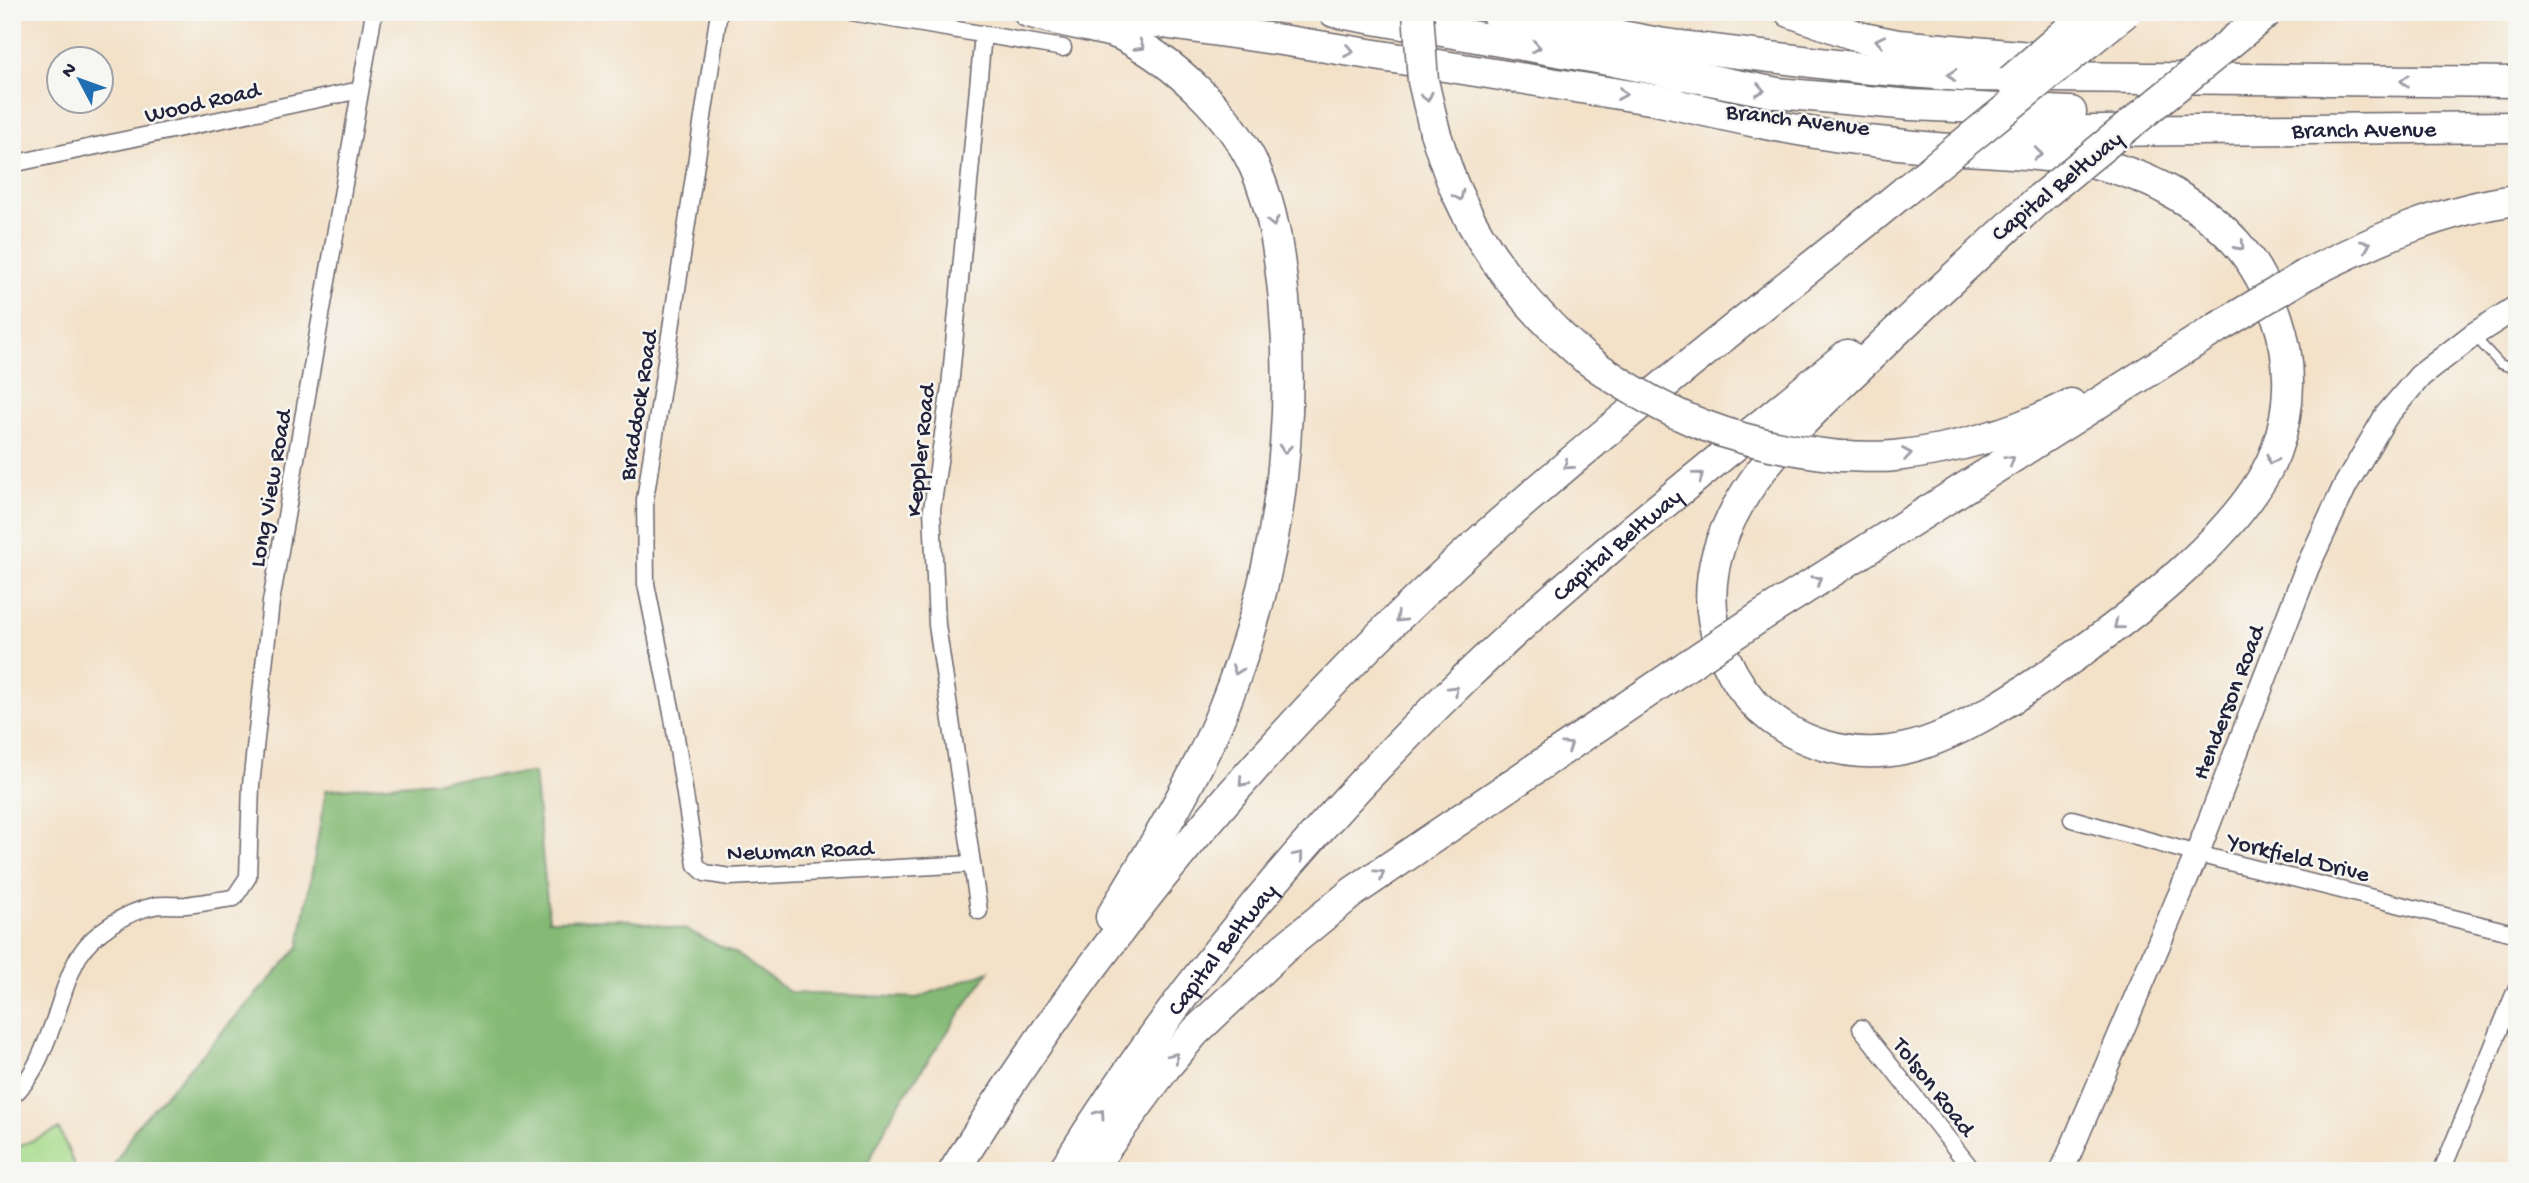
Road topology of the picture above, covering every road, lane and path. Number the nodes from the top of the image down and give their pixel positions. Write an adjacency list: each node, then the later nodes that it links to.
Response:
1 (374, 12): 17 (street, Long View Road)
2 (719, 12): 29 (street, Braddock Road)
3 (851, 12): 13 (street)
4 (1028, 12): 38 (highway, one-way to 38)
5 (1087, 12): 18 (highway, Branch Avenue, one-way to 18)
6 (1334, 12): 19 (highway, one-way to 19)
7 (1418, 12): 26 (highway, one-way to 26, bridge)
8 (1495, 12): 15 (highway, Branch Avenue, one-way to 8)
9 (1790, 12): 15 (highway, one-way to 9)
10 (2089, 12): 22 (highway, bridge)
11 (2126, 12): 22 (highway, bridge)
12 (2267, 12): 23 (highway, Capital Beltway, bridge)
13 (983, 34): 14 (street); 32 (street, Keppler Road)
14 (1063, 48)
15 (2265, 79): 16 (highway, Branch Avenue, one-way to 15)
16 (2517, 80)
17 (360, 90): 21 (street, Wood Road); 37 (street, Long View Road)
18 (1656, 100): 19 (highway, Branch Avenue); 23 (highway, one-way to 23)
19 (2411, 127): 20 (highway, Branch Avenue)
20 (2517, 127)
21 (12, 164)
22 (1896, 190): 38 (highway, one-way to 38)
23 (2040, 198): 40 (highway, Capital Beltway, one-way to 23)
24 (2517, 200): 26 (highway, one-way to 24, bridge)
25 (2517, 307): 27 (street, Henderson Road)
26 (2217, 328): 41 (highway, one-way to 26, bridge)
27 (2473, 335): 28 (lane); 31 (street, Henderson Road)
28 (2517, 370)
29 (688, 803): 32 (street, Newman Road)
30 (2072, 818): 31 (street, Yorkfield Drive)
31 (2197, 854): 34 (street, Yorkfield Drive); 43 (street, Henderson Road)
32 (972, 864): 33 (street, Keppler Road)
33 (979, 911)
34 (2517, 934)
35 (2517, 987): 44 (street)
36 (1861, 1028): 42 (street, Tolson Road)
37 (12, 1096)
38 (979, 1130): 39 (highway)
39 (954, 1171)
40 (1063, 1171)
41 (1089, 1171)
42 (1973, 1171)
43 (2062, 1171)
44 (2442, 1171)

